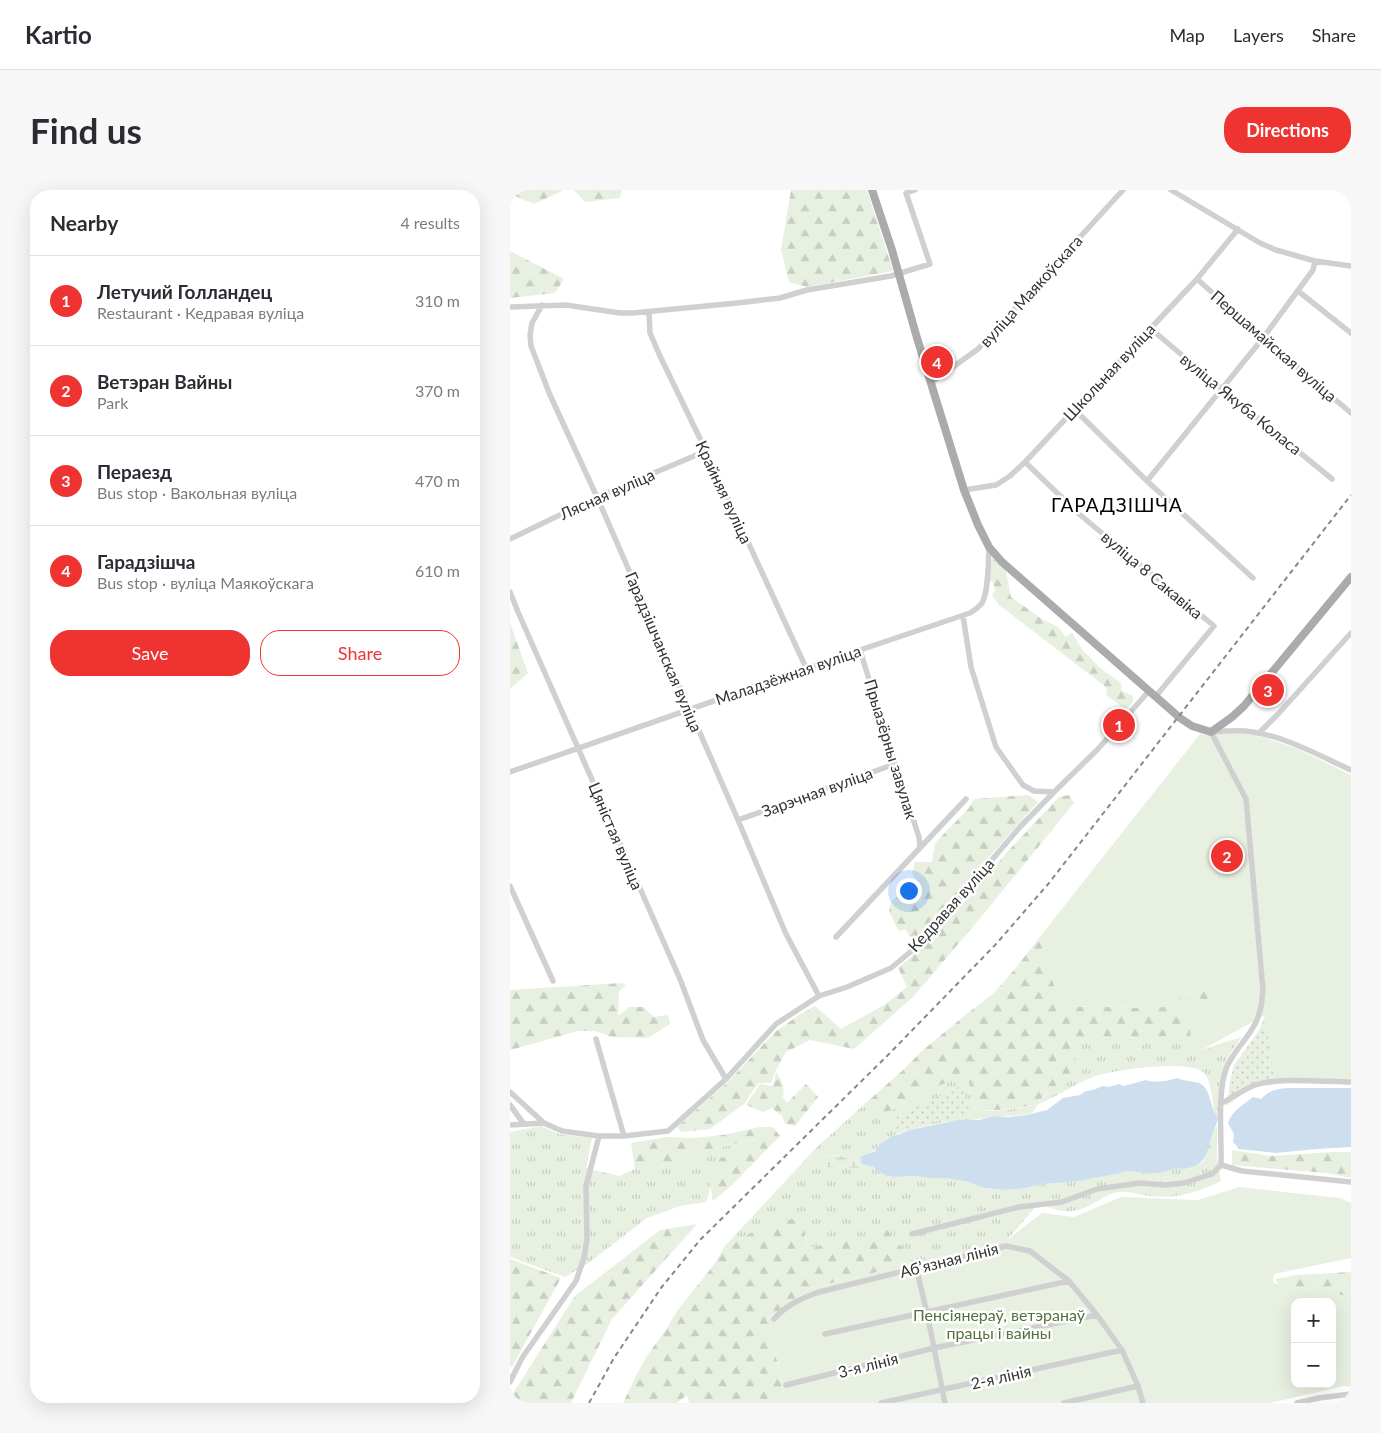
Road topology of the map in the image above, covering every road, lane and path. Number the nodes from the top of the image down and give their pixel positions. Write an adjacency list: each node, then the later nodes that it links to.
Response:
1 (872, 190): 8 (main road)
2 (915, 190): 8 (street)
3 (1123, 190): 17 (street, вуліца Маякоўскага)
4 (1171, 190): 5 (street)
5 (1238, 229): 6 (street); 9 (street, Школьная вуліца)
6 (1315, 261): 7 (street); 10 (street)
7 (1351, 266)
8 (899, 274): 13 (street); 17 (main road)
9 (1197, 279): 14 (street, Школьная вуліца); 16 (street, Першамайская вуліца)
10 (1298, 291): 15 (street); 16 (street)
11 (542, 306): 12 (street); 13 (street); 26 (street, Гарадзішчанская вуліца)
12 (510, 307)
13 (649, 312): 21 (street, Крайняя вуліца)
14 (1150, 328): 18 (street, вуліца Якуба Коласа); 19 (street, Школьная вуліца)
15 (1351, 332)
16 (1263, 338): 18 (street); 20 (street, Першамайская вуліца)
17 (932, 382): 25 (main road)
18 (1222, 389): 23 (street, вуліца Якуба Коласа); 24 (street)
19 (1074, 409): 22 (street, Школьная вуліца); 24 (street)
20 (1351, 413)
21 (706, 451): 26 (street, Лясная вуліца); 36 (street, Крайняя вуліца)
22 (1025, 462): 25 (street, Школьная вуліца); 38 (street, вуліца 8 Сакавіка)
23 (1332, 479)
24 (1147, 480): 30 (street)
25 (964, 490): 28 (main road)
26 (597, 498): 27 (street, Лясная вуліца); 39 (street, Гарадзішчанская вуліца)
27 (510, 539)
28 (989, 547): 32 (street, Маладзёжная вуліца); 37 (main road)
29 (1351, 577): 40 (main road)
30 (1252, 578)
31 (510, 592): 42 (street, Цяністая вуліца)
32 (963, 616): 35 (street, Маладзёжная вуліца); 46 (street)
33 (1351, 633): 34 (street)
34 (1349, 640): 41 (street)
35 (860, 650): 36 (street, Маладзёжная вуліца); 43 (street, Прыазёрны завулак)
36 (807, 670): 39 (street, Маладзёжная вуліца)
37 (1149, 691): 38 (main road); 46 (street, Кедравая вуліца)
38 (1156, 696): 40 (main road)
39 (689, 710): 42 (street, Маладзёжная вуліца); 48 (street, Гарадзішчанская вуліца)
40 (1211, 732): 41 (street); 58 (street)
41 (1259, 733): 44 (street)
42 (578, 748): 45 (street, Маладзёжная вуліца); 55 (street, Цяністая вуліца)
43 (895, 764): 48 (street, Зарэчная вуліца); 49 (street, Прыазёрны завулак)
44 (1351, 770)
45 (510, 772)
46 (1054, 792): 53 (street, Кедравая вуліца)
47 (966, 798): 49 (street)
48 (738, 820): 53 (street, Гарадзішчанская вуліца)
49 (920, 848): 51 (street)
50 (510, 886): 52 (street)
51 (836, 937)
52 (553, 981)
53 (819, 996): 55 (street, Кедравая вуліца)
54 (596, 1040): 64 (street)
55 (726, 1079): 64 (street, Кедравая вуліца)
56 (1351, 1082): 58 (street)
57 (510, 1092): 60 (street)
58 (1221, 1104): 65 (street)
59 (510, 1105): 61 (street)
60 (544, 1123): 61 (street); 63 (street, Кедравая вуліца)
61 (524, 1124): 62 (street)
62 (510, 1125)
63 (598, 1136): 64 (street, Кедравая вуліца); 76 (street)
64 (624, 1136)
65 (1221, 1165): 66 (street); 67 (street)
66 (1351, 1182)
67 (912, 1234)
68 (916, 1267): 69 (street, Абʼязная лінія); 70 (street); 72 (street, Абʼязная лінія)
69 (1069, 1281): 70 (street); 71 (street, Абʼязная лінія)
70 (927, 1313): 73 (street); 74 (street)
71 (1097, 1315): 74 (street, 3-я лінія); 75 (street, Абʼязная лінія)
72 (774, 1318)
73 (825, 1334)
74 (934, 1348): 77 (street, 3-я лінія); 79 (street)
75 (1122, 1350): 78 (street, Абʼязная лінія); 79 (street, 2-я лінія)
76 (510, 1382)
77 (786, 1385)
78 (1138, 1386): 83 (street); 84 (street, Абʼязная лінія)
79 (942, 1390): 81 (street, 2-я лінія); 82 (street)
80 (1351, 1394): 85 (street)
81 (881, 1403)
82 (945, 1403)
83 (1064, 1403)
84 (1143, 1403)
85 (1297, 1403)

